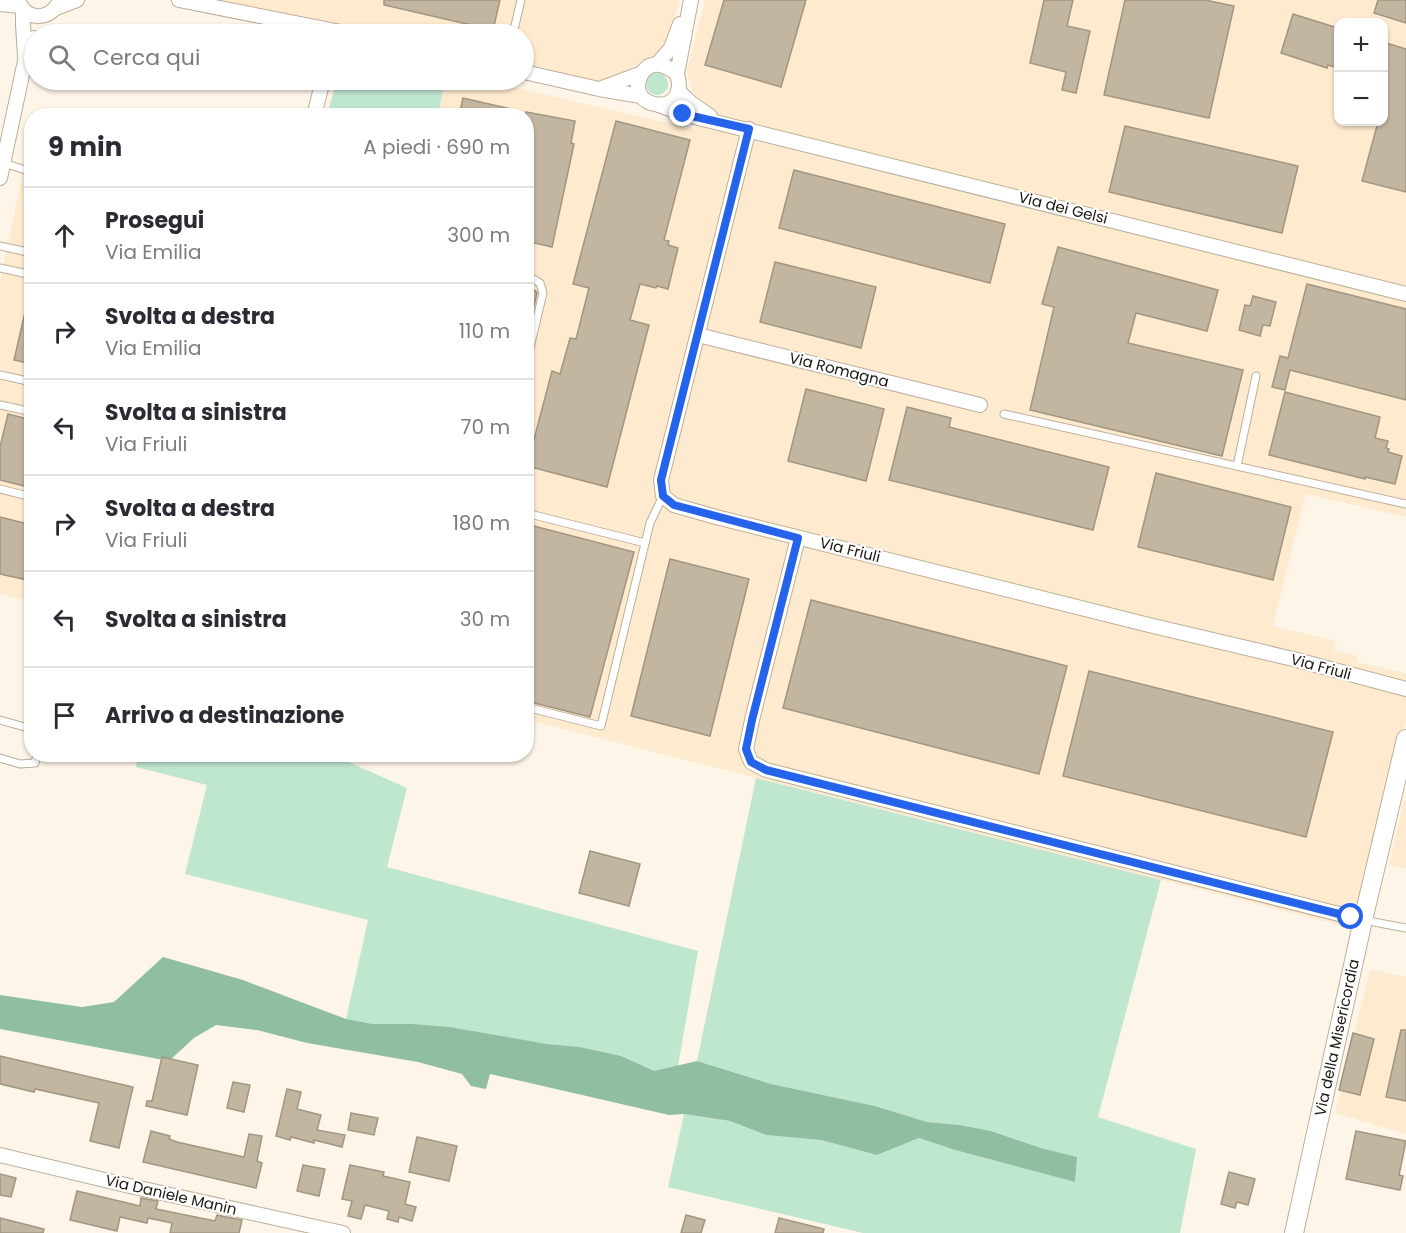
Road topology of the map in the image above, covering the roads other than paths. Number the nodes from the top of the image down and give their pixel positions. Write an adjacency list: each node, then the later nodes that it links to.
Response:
1 (77, 0): 7 (street)
2 (179, 0): 9 (street)
3 (521, 0): 10 (lane)
4 (691, 0): 12 (street); 16 (street)
5 (0, 4): 6 (street)
6 (20, 6): 7 (street); 11 (street)
7 (54, 8): 8 (street)
8 (40, 24)
9 (292, 24)
10 (515, 24)
11 (24, 49)
12 (657, 64): 14 (street); 16 (street)
13 (24, 66): 25 (street)
14 (642, 73): 17 (street); 20 (street)
15 (534, 74): 17 (street)
16 (677, 74): 19 (street)
17 (599, 89): 20 (street)
18 (320, 90): 22 (street)
19 (678, 91): 21 (street); 23 (street)
20 (641, 96): 21 (street)
21 (659, 105): 23 (street, Via dei Gelsi)
22 (316, 108)
23 (720, 122): 24 (street, Via dei Gelsi)
24 (749, 129): 33 (street, Via dei Gelsi); 35 (street)
25 (3, 163): 26 (lane); 27 (street)
26 (24, 170)
27 (0, 178)
28 (0, 246): 29 (lane)
29 (24, 251)
30 (0, 268): 31 (lane)
31 (24, 273)
32 (534, 280): 34 (lane)
33 (1406, 294)
34 (534, 331)
35 (698, 335): 40 (street, Via Romagna); 46 (street)
36 (0, 375): 38 (lane)
37 (1256, 376): 43 (lane)
38 (24, 380)
39 (0, 405): 41 (lane)
40 (980, 405)
41 (24, 410)
42 (1004, 414): 43 (lane)
43 (1237, 466): 47 (lane)
44 (0, 489): 45 (lane)
45 (24, 496)
46 (663, 496): 49 (street, Via Friuli); 50 (lane)
47 (1406, 504)
48 (534, 515): 50 (lane)
49 (798, 538): 51 (street, Via Friuli); 58 (street)
50 (645, 543): 52 (lane)
51 (1406, 689)
52 (534, 708)
53 (0, 720): 54 (lane)
54 (24, 727)
55 (1406, 740): 58 (street, Via della Misericordia)
56 (0, 758): 57 (lane)
57 (35, 762)
58 (1363, 920): 59 (lane); 62 (street, Via della Misericordia)
59 (1406, 928)
60 (0, 1155): 61 (street, Via Daniele Manin)
61 (334, 1232)
62 (1294, 1233)

